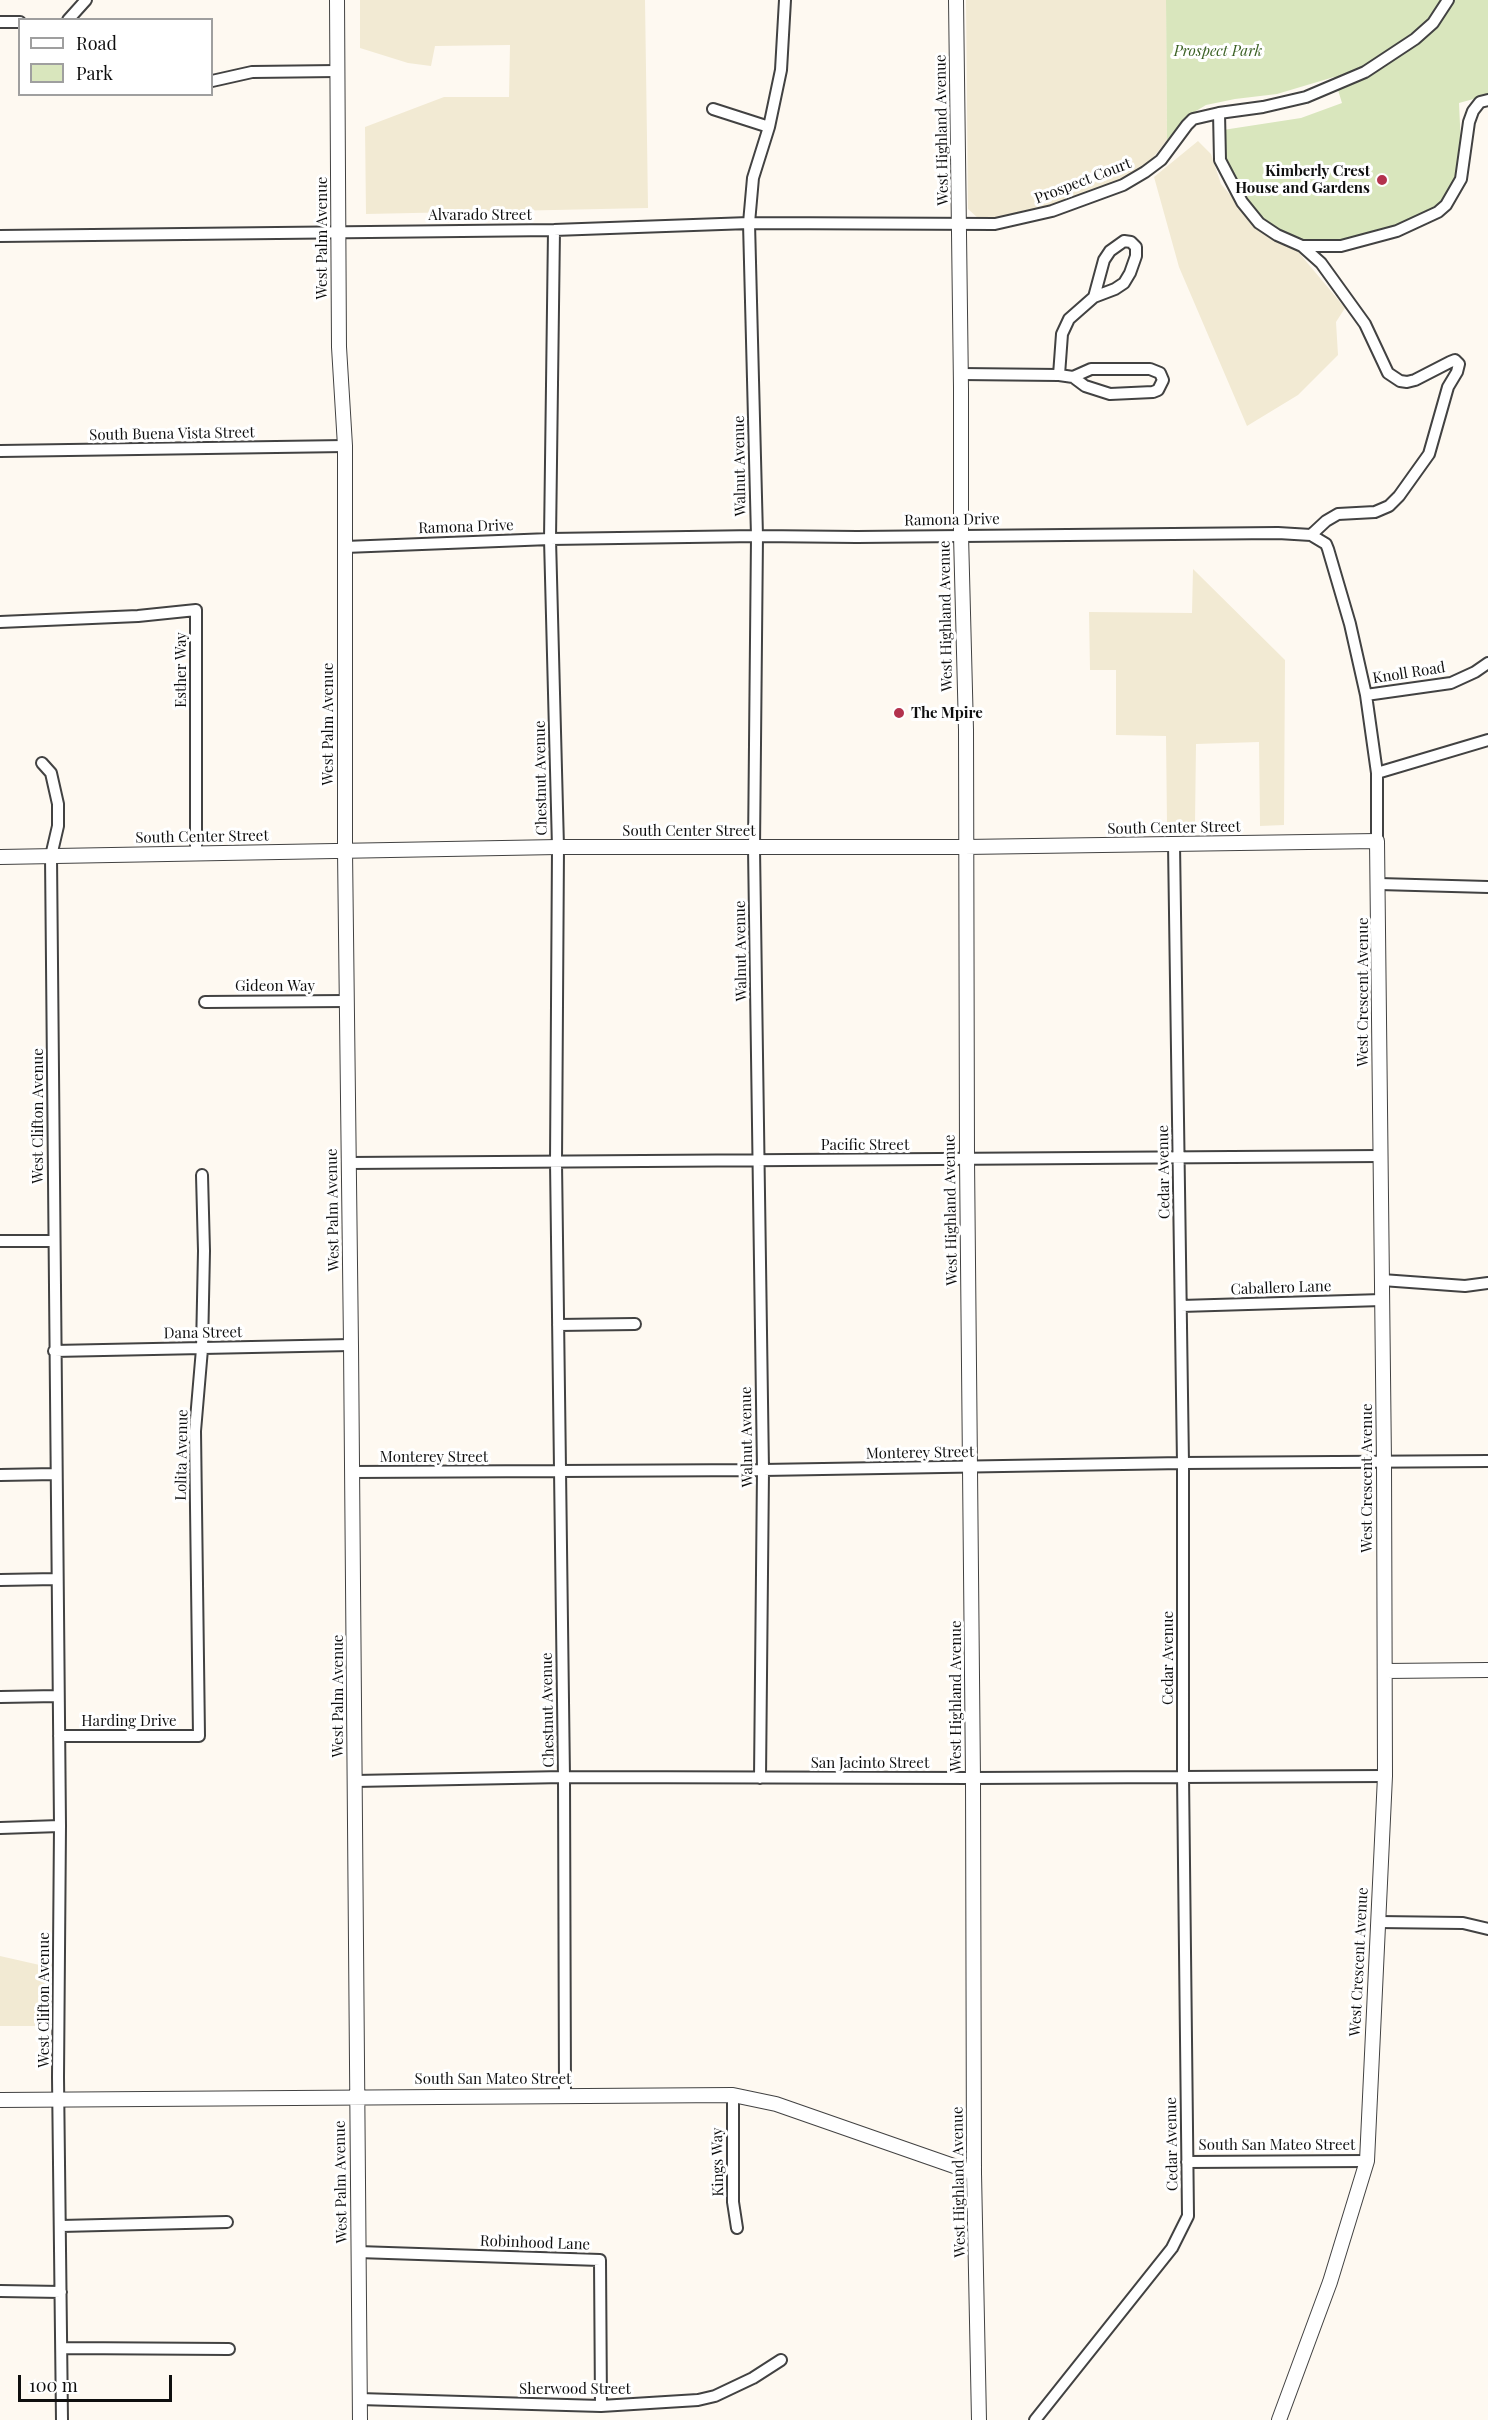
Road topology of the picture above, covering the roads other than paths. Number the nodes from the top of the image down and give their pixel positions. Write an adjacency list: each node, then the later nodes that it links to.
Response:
1 (86, 0): 6 (street)
2 (336, 0): 9 (street, West Palm Avenue)
3 (785, 0): 14 (street, Walnut Avenue)
4 (956, 0): 16 (street, West Highland Avenue)
5 (1448, 0): 13 (street, Prospect Court)
6 (70, 18)
7 (0, 22): 8 (street)
8 (18, 22)
9 (337, 71): 10 (street); 18 (street, West Palm Avenue)
10 (213, 81)
11 (1488, 100): 20 (street)
12 (713, 109): 14 (street)
13 (1219, 113): 16 (street, Prospect Court); 20 (street)
14 (769, 127): 15 (street, Walnut Avenue)
15 (749, 223): 16 (street, Alvarado Street); 17 (street, Alvarado Street); 29 (street, Walnut Avenue)
16 (959, 225): 22 (street, West Highland Avenue)
17 (554, 230): 18 (street, Alvarado Street); 30 (street, Chestnut Avenue)
18 (339, 231): 19 (street, Alvarado Street); 25 (street, West Palm Avenue)
19 (0, 236)
20 (1302, 246): 28 (street)
21 (1094, 297): 21 (street); 23 (street)
22 (961, 374): 23 (street); 27 (street, West Highland Avenue)
23 (1059, 375): 24 (street)
24 (1074, 377): 24 (street)
25 (345, 446): 26 (street, South Buena Vista Street); 31 (street, West Palm Avenue)
26 (0, 451)
27 (960, 535): 28 (street, Ramona Drive); 29 (street, Ramona Drive); 41 (street, West Highland Avenue)
28 (1311, 535): 34 (street, West Crescent Avenue)
29 (757, 536): 30 (street, Ramona Drive); 42 (street, Walnut Avenue)
30 (550, 538): 31 (street, Ramona Drive); 40 (street, Chestnut Avenue)
31 (345, 547): 43 (street, West Palm Avenue)
32 (0, 622): 44 (street, Esther Way)
33 (1488, 663): 34 (street, Knoll Road)
34 (1366, 695): 37 (street, West Crescent Avenue)
35 (1488, 740): 37 (street)
36 (42, 763): 45 (street, West Clifton Avenue)
37 (1377, 773): 38 (street, West Crescent Avenue)
38 (1377, 841): 39 (street, South Center Street); 47 (street, West Crescent Avenue)
39 (1174, 844): 41 (street, South Center Street); 52 (street, Cedar Avenue)
40 (558, 847): 42 (street, South Center Street); 43 (street, South Center Street); 56 (street, Chestnut Avenue)
41 (965, 847): 42 (street, South Center Street); 54 (street, West Highland Avenue)
42 (754, 848): 53 (street, Walnut Avenue)
43 (345, 851): 44 (street, South Center Street); 49 (street, West Palm Avenue)
44 (196, 853): 45 (street, South Center Street)
45 (51, 856): 46 (street, South Center Street); 59 (street, West Clifton Avenue)
46 (0, 857)
47 (1379, 884): 48 (street); 51 (street, West Crescent Avenue)
48 (1488, 887)
49 (346, 1001): 50 (street, Gideon Way); 55 (street, West Palm Avenue)
50 (205, 1002)
51 (1380, 1156): 52 (street, Pacific Street); 60 (street, West Crescent Avenue)
52 (1179, 1158): 54 (street, Pacific Street); 63 (street, Cedar Avenue)
53 (759, 1160): 54 (street, Pacific Street); 56 (street, Pacific Street); 73 (street, Walnut Avenue)
54 (967, 1160): 72 (street, West Highland Avenue)
55 (349, 1162): 56 (street, Pacific Street); 66 (street, West Palm Avenue)
56 (556, 1162): 65 (street, Chestnut Avenue)
57 (202, 1175): 67 (street, Lolita Avenue)
58 (0, 1240): 59 (street)
59 (54, 1241): 68 (street, West Clifton Avenue)
60 (1382, 1280): 61 (street); 62 (street, West Crescent Avenue)
61 (1488, 1283)
62 (1382, 1300): 63 (street, Caballero Lane); 71 (street, West Crescent Avenue)
63 (1181, 1306): 70 (street, Cedar Avenue)
64 (635, 1324): 65 (street)
65 (558, 1325): 75 (street, Chestnut Avenue)
66 (351, 1345): 67 (street, Dana Street); 74 (street, West Palm Avenue)
67 (202, 1349): 68 (street, Dana Street); 85 (street, Lolita Avenue)
68 (54, 1351): 76 (street, West Clifton Avenue)
69 (1488, 1461): 71 (street, Monterey Street)
70 (1183, 1463): 71 (street, Monterey Street); 72 (street, Monterey Street); 86 (street, Cedar Avenue)
71 (1384, 1463): 80 (street, West Crescent Avenue)
72 (971, 1467): 73 (street, Monterey Street); 90 (street, West Highland Avenue)
73 (763, 1470): 75 (street, Monterey Street); 89 (street, Walnut Avenue)
74 (352, 1472): 75 (street, Monterey Street); 91 (street, West Palm Avenue)
75 (559, 1472): 88 (street, Chestnut Avenue)
76 (56, 1474): 77 (street); 78 (street, West Clifton Avenue)
77 (0, 1475)
78 (57, 1579): 79 (street); 82 (street, West Clifton Avenue)
79 (0, 1580)
80 (1385, 1671): 81 (street); 87 (street, West Crescent Avenue)
81 (1488, 1671)
82 (58, 1696): 83 (street); 84 (street, West Clifton Avenue)
83 (0, 1697)
84 (59, 1736): 85 (street, Harding Drive); 92 (street, West Clifton Avenue)
85 (199, 1736)
86 (1183, 1776): 87 (street, San Jacinto Street); 90 (street, San Jacinto Street); 102 (street, Cedar Avenue)
87 (1385, 1776): 94 (street, West Crescent Avenue)
88 (564, 1777): 89 (street, San Jacinto Street); 91 (street, San Jacinto Street); 96 (street, Chestnut Avenue)
89 (760, 1778): 90 (street, San Jacinto Street)
90 (974, 1778): 103 (street, West Highland Avenue)
91 (355, 1781): 98 (street, West Palm Avenue)
92 (60, 1826): 93 (street); 99 (street, West Clifton Avenue)
93 (0, 1828)
94 (1378, 1922): 95 (street); 101 (street, West Crescent Avenue)
95 (1488, 1929)
96 (565, 2095): 97 (street, South San Mateo Street); 98 (street, South San Mateo Street)
97 (733, 2095): 103 (street, South San Mateo Street); 106 (street, Kings Way)
98 (356, 2097): 99 (street, South San Mateo Street); 107 (street, West Palm Avenue)
99 (59, 2099): 100 (street, South San Mateo Street); 105 (street, West Clifton Avenue)
100 (0, 2100)
101 (1367, 2161): 102 (street, South San Mateo Street); 119 (street, West Crescent Avenue)
102 (1187, 2162): 118 (street, Cedar Avenue)
103 (974, 2173): 117 (street, West Highland Avenue)
104 (227, 2222): 105 (street)
105 (61, 2226): 109 (street, West Clifton Avenue)
106 (737, 2228)
107 (358, 2252): 113 (street, West Palm Avenue); 114 (street, Robinhood Lane)
108 (0, 2291): 109 (street)
109 (61, 2292): 110 (street, West Clifton Avenue)
110 (62, 2348): 111 (street); 115 (street, West Clifton Avenue)
111 (229, 2349)
112 (781, 2360): 114 (street, Sherwood Street)
113 (360, 2399): 114 (street, Sherwood Street); 116 (street, West Palm Avenue)
114 (601, 2406)
115 (62, 2420)
116 (360, 2420)
117 (979, 2420)
118 (1035, 2420)
119 (1279, 2420)

